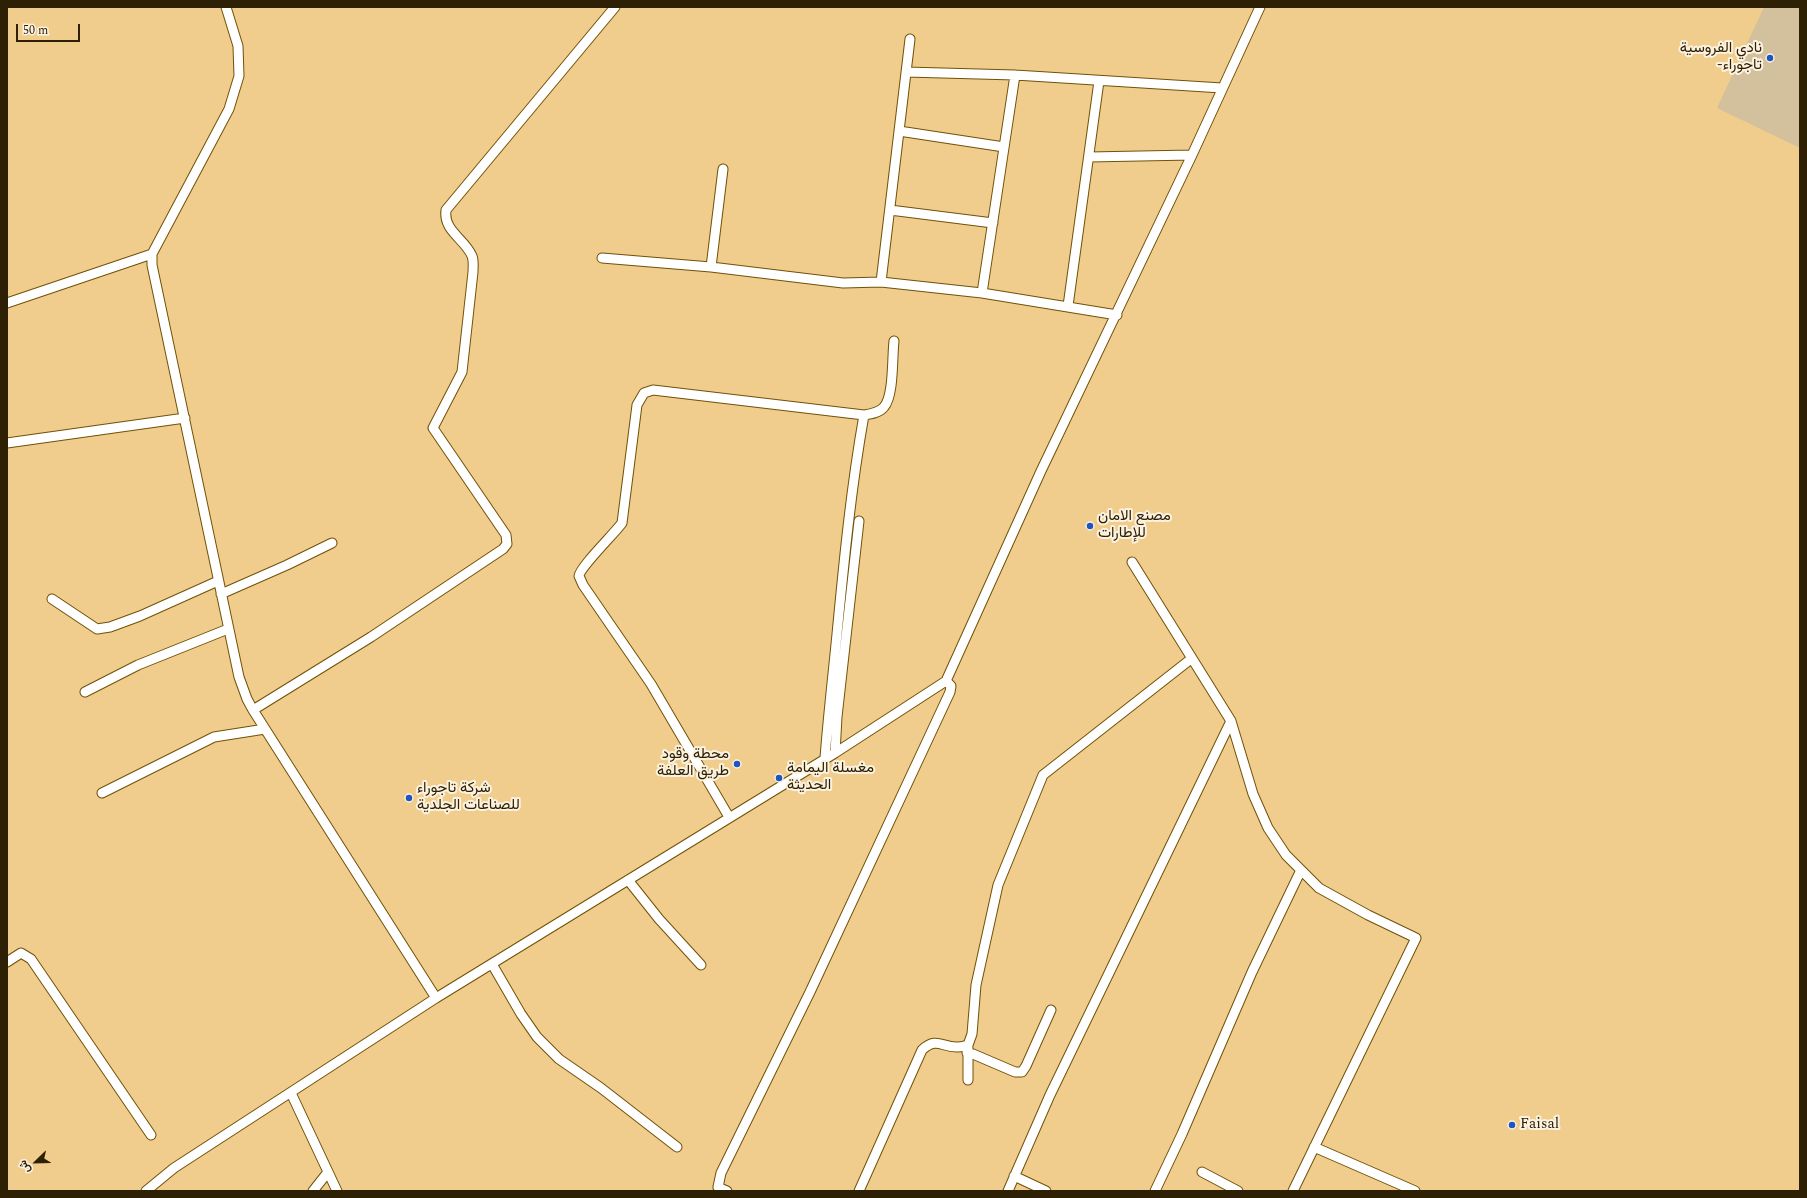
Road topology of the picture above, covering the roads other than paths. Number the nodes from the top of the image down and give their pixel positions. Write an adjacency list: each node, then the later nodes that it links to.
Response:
1 (226, 7): 16 (street)
2 (615, 7): 38 (street)
3 (1260, 7): 8 (street)
4 (910, 39): 5 (street)
5 (906, 72): 6 (street); 9 (street)
6 (1015, 75): 7 (street); 10 (street)
7 (1099, 81): 8 (street); 12 (street)
8 (1222, 88): 11 (street)
9 (899, 132): 10 (street); 14 (street)
10 (1004, 147): 15 (street)
11 (1192, 156): 12 (street); 23 (street)
12 (1089, 157): 22 (street)
13 (723, 170): 18 (street)
14 (890, 210): 15 (street); 19 (street)
15 (993, 223): 20 (street)
16 (152, 254): 21 (street); 26 (street)
17 (602, 258): 18 (street)
18 (711, 267): 19 (street)
19 (881, 282): 20 (street)
20 (982, 293): 22 (street)
21 (7, 303)
22 (1068, 306): 23 (street)
23 (1117, 315): 36 (street)
24 (894, 341): 25 (street)
25 (864, 415): 42 (street); 44 (street)
26 (185, 418): 27 (street); 31 (street)
27 (7, 443)
28 (859, 521): 41 (street)
29 (332, 542): 32 (street)
30 (1132, 562): 35 (street)
31 (218, 581): 32 (street); 33 (street)
32 (221, 594): 34 (street)
33 (52, 600)
34 (228, 629): 37 (street); 38 (street)
35 (1191, 659): 39 (street); 52 (street)
36 (946, 681): 41 (street); 64 (street)
37 (85, 692)
38 (253, 710): 40 (street)
39 (1231, 722): 45 (street); 60 (street)
40 (265, 729): 43 (street); 50 (street)
41 (835, 753): 42 (street)
42 (825, 758): 44 (street)
43 (102, 793)
44 (729, 817): 46 (street)
45 (1301, 870): 57 (street); 68 (street)
46 (628, 880): 48 (street); 49 (street)
47 (7, 962): 55 (street)
48 (492, 964): 50 (street); 56 (street)
49 (701, 965)
50 (436, 998): 54 (street)
51 (1051, 1010): 52 (street)
52 (968, 1049): 53 (street); 65 (street)
53 (968, 1080)
54 (291, 1093): 58 (street); 61 (street)
55 (151, 1135)
56 (677, 1147)
57 (1314, 1147): 70 (street); 71 (street)
58 (328, 1172): 62 (street); 63 (street)
59 (1202, 1172): 69 (street)
60 (1014, 1176): 66 (street); 67 (street)
61 (146, 1191)
62 (313, 1191)
63 (337, 1191)
64 (727, 1191)
65 (859, 1191)
66 (1008, 1191)
67 (1046, 1191)
68 (1154, 1191)
69 (1238, 1191)
70 (1293, 1191)
71 (1415, 1191)

